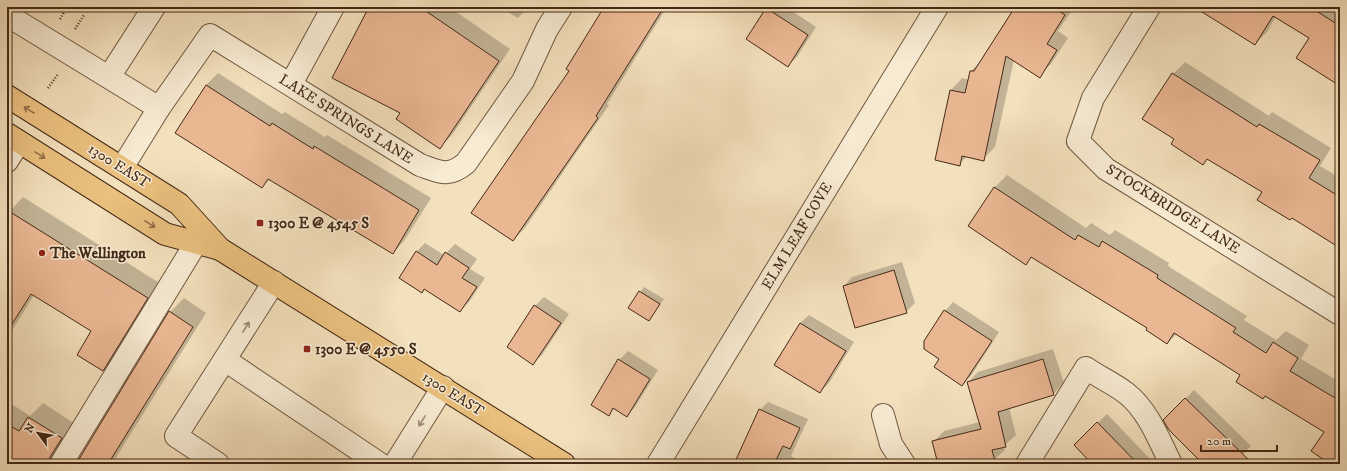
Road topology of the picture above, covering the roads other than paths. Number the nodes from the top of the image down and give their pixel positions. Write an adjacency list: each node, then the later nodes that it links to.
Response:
1 (154, 7): 7 (street)
2 (333, 7): 8 (street)
3 (561, 7): 8 (street, LAKE SPRINGS LANE)
4 (937, 7): 26 (street, ELM LEAF COVE)
5 (1149, 7): 17 (street, STOCKBRIDGE LANE)
6 (7, 15): 7 (street)
7 (109, 77): 10 (street)
8 (290, 84): 10 (street, LAKE SPRINGS LANE)
9 (7, 96): 13 (main road, 1300 EAST, one-way to 9)
10 (159, 108): 13 (street, LAKE SPRINGS LANE)
11 (13, 138): 12 (street); 14 (main road, 1300 EAST, one-way to 14)
12 (7, 161)
13 (122, 168): 15 (main road, 1300 EAST)
14 (196, 243): 15 (main road, 1300 EAST); 21 (street)
15 (220, 249): 16 (main road, 1300 EAST)
16 (274, 282): 18 (street, one-way to 16); 19 (main road, 1300 EAST)
17 (1340, 314)
18 (225, 360): 22 (street); 23 (street)
19 (443, 388): 24 (street, one-way to 24); 25 (main road, 1300 EAST)
20 (883, 415): 27 (street)
21 (61, 464)
22 (218, 464)
23 (380, 464)
24 (394, 464)
25 (564, 464)
26 (658, 464)
27 (904, 464)
28 (1027, 464): 29 (street)
29 (1171, 464)

